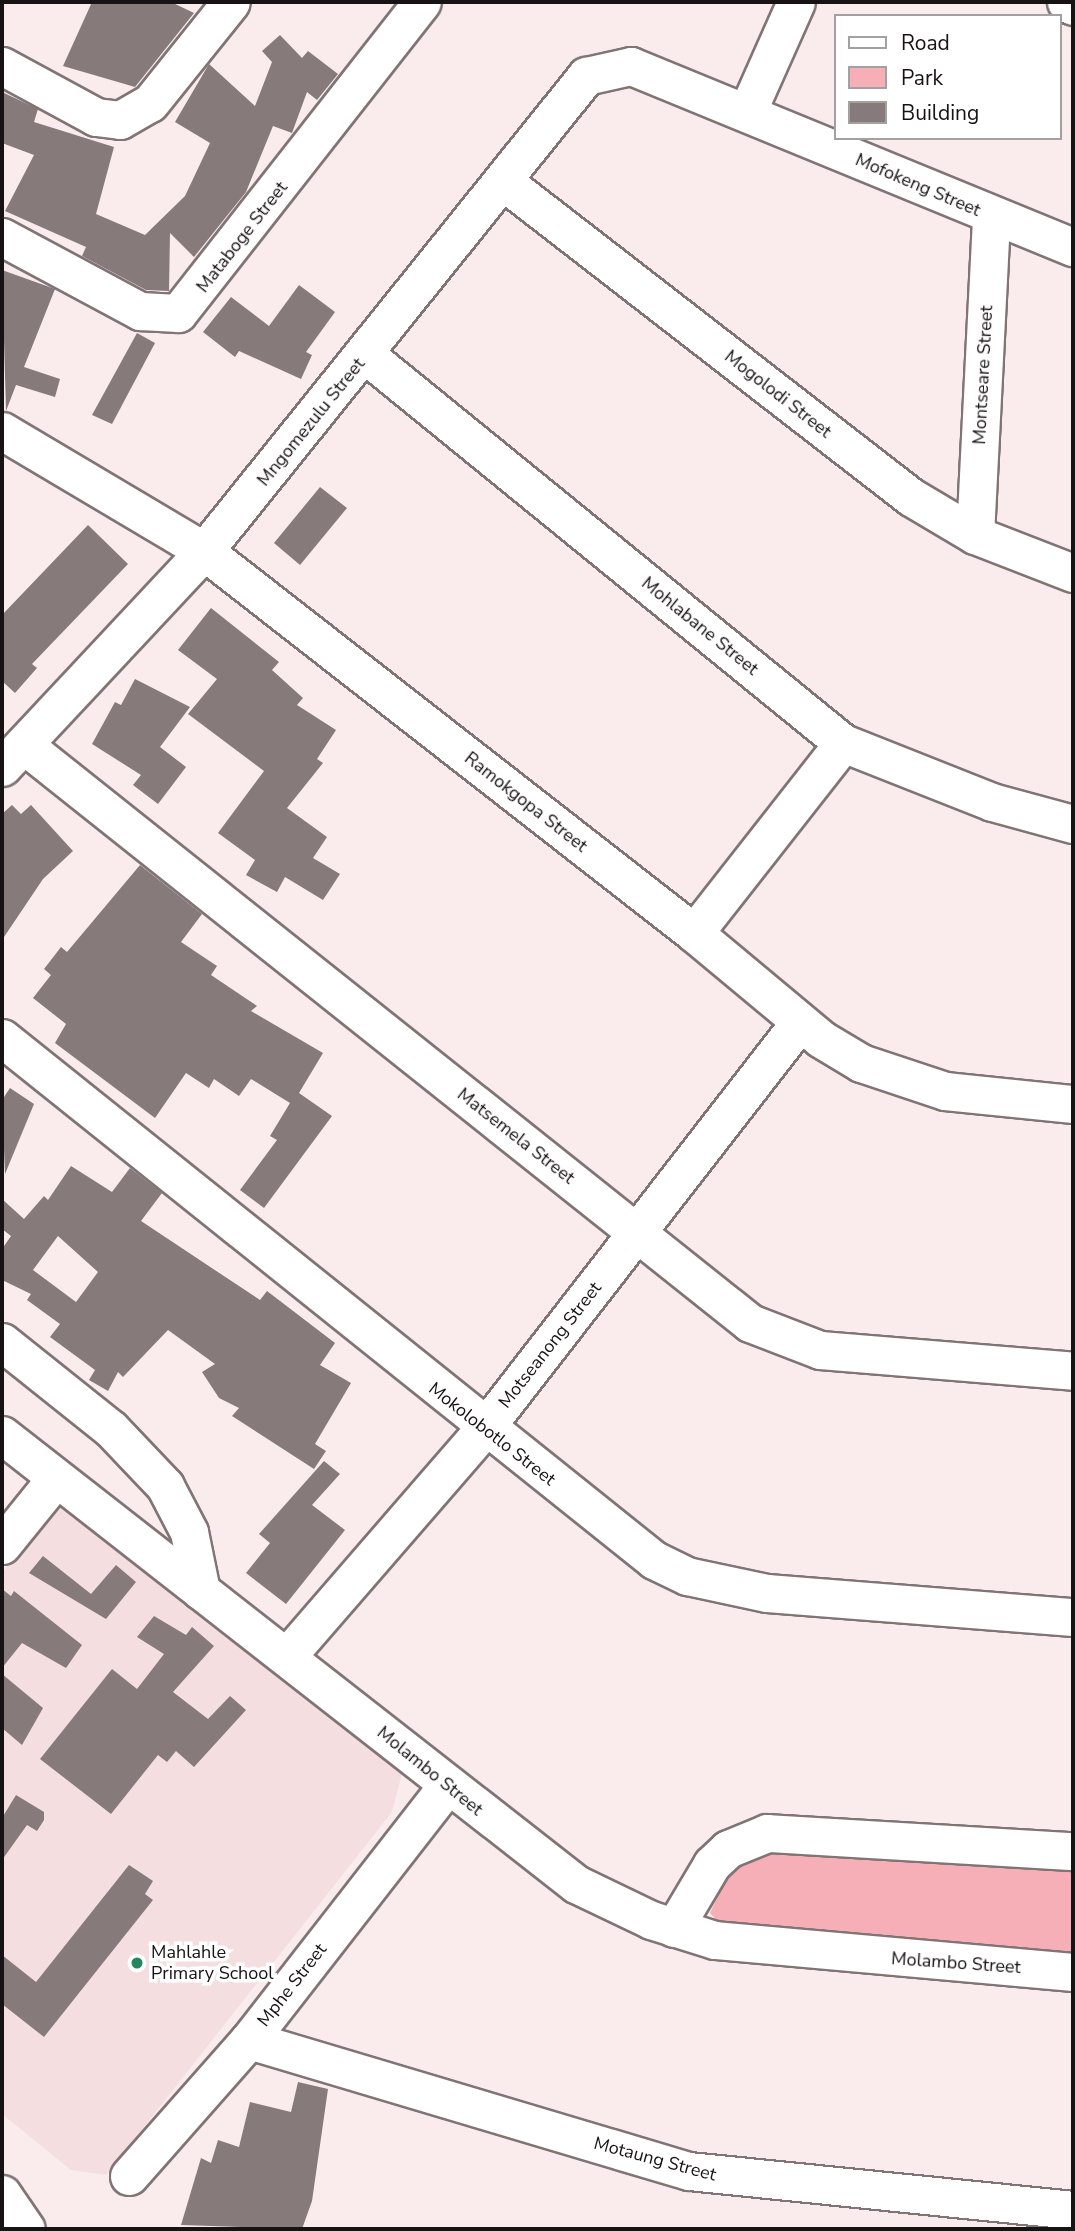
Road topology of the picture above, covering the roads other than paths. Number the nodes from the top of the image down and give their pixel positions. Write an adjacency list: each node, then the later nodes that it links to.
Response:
1 (422, 2): 11 (street, Mataboge Street)
2 (796, 2): 8 (street)
3 (1066, 2): 5 (street)
4 (216, 6): 6 (street)
5 (1073, 6)
6 (2, 66)
7 (606, 67): 8 (street, Mofokeng Street); 9 (street, Mngomezulu Street)
8 (747, 112): 10 (street, Mofokeng Street)
9 (503, 181): 13 (street, Mngomezulu Street); 15 (street, Mogolodi Street)
10 (991, 216): 12 (street, Mofokeng Street); 15 (street, Montseare Street)
11 (2, 237)
12 (1073, 247)
13 (366, 355): 16 (street, Mngomezulu Street); 18 (street, Mohlabane Street)
14 (2, 431): 16 (street, Ramokgopa Street)
15 (975, 535): 17 (street, Mogolodi Street)
16 (204, 551): 19 (street, Mngomezulu Street); 21 (street, Ramokgopa Street)
17 (1073, 573)
18 (843, 743): 20 (street, Mohlabane Street); 21 (street)
19 (13, 756): 25 (street, Matsemela Street)
20 (1073, 824)
21 (694, 933): 22 (street, Ramokgopa Street)
22 (799, 1023): 24 (street, Ramokgopa Street); 25 (street, Motseanong Street)
23 (2, 1038): 28 (street, Mokolobotlo Street)
24 (1073, 1104)
25 (639, 1233): 27 (street, Matsemela Street); 28 (street, Motseanong Street)
26 (2, 1342): 32 (street)
27 (1073, 1371)
28 (484, 1429): 33 (street, Mokolobotlo Street); 34 (street, Motseanong Street)
29 (2, 1435): 30 (street, Molambo Street)
30 (56, 1478): 31 (street); 32 (street, Molambo Street)
31 (2, 1545)
32 (201, 1591): 34 (street, Molambo Street)
33 (1073, 1617)
34 (288, 1656): 35 (street, Molambo Street)
35 (447, 1786): 37 (street, Molambo Street); 39 (street, Mphe Street)
36 (1073, 1851): 37 (street)
37 (674, 1928): 38 (street, Molambo Street)
38 (1073, 1972)
39 (249, 2040): 40 (street, Mphe Street); 42 (street, Motaung Street)
40 (129, 2176)
41 (2, 2194): 43 (street)
42 (1073, 2210)
43 (26, 2229)

